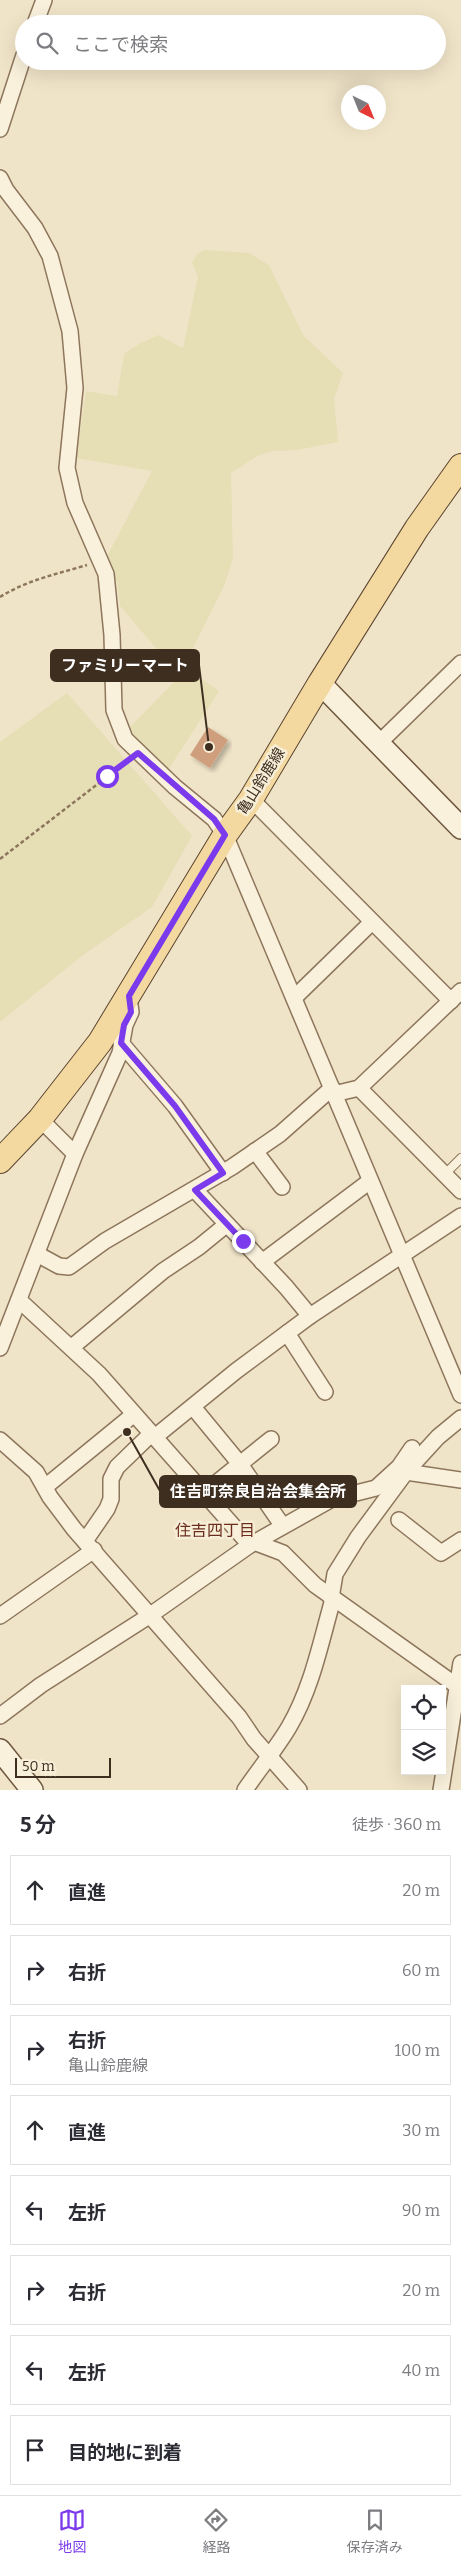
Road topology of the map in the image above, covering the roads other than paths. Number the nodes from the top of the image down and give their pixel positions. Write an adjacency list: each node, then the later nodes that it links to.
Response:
1 (44, 0): 2 (street)
2 (38, 15)
3 (19, 70): 4 (street)
4 (0, 129)
5 (0, 178): 12 (street)
6 (461, 466): 8 (main road, 亀山鈴鹿線)
7 (461, 663): 9 (street)
8 (320, 683): 9 (street); 10 (main road, 亀山鈴鹿線)
9 (379, 743): 11 (street)
10 (251, 799): 12 (main road, 亀山鈴鹿線); 13 (street)
11 (461, 828)
12 (225, 835): 14 (main road, 亀山鈴鹿線); 16 (street)
13 (372, 922): 15 (street); 16 (street)
14 (129, 996): 17 (street); 20 (main road, 亀山鈴鹿線)
15 (456, 996): 18 (street)
16 (294, 998): 19 (street)
17 (121, 1043): 22 (street); 25 (street)
18 (359, 1088): 19 (street); 26 (street)
19 (333, 1091): 21 (street); 27 (street)
20 (40, 1119): 22 (street); 24 (main road, 亀山鈴鹿線)
21 (255, 1151): 25 (street); 28 (street)
22 (75, 1154): 33 (street)
23 (461, 1158): 26 (lane)
24 (0, 1161)
25 (223, 1173): 29 (street)
26 (444, 1175): 30 (street)
27 (370, 1181): 34 (street); 35 (street)
28 (282, 1187)
29 (195, 1190): 32 (street); 33 (street)
30 (461, 1191)
31 (461, 1216): 34 (street)
32 (226, 1225): 35 (street); 40 (street)
33 (37, 1254): 36 (street)
34 (401, 1255): 37 (street); 42 (street)
35 (262, 1262): 37 (street)
36 (19, 1300): 39 (street); 40 (street)
37 (310, 1316): 38 (street)
38 (287, 1333): 41 (street); 43 (street)
39 (0, 1348)
40 (72, 1348): 44 (street)
41 (325, 1392)
42 (461, 1395)
43 (193, 1407): 46 (street); 50 (street)
44 (133, 1415): 46 (street); 53 (street)
45 (461, 1418): 51 (street)
46 (154, 1435): 54 (street); 59 (street)
47 (0, 1440): 53 (street)
48 (272, 1440): 50 (street)
49 (412, 1448): 51 (street)
50 (240, 1464): 54 (street); 56 (street)
51 (402, 1470): 52 (street); 56 (street); 60 (street)
52 (461, 1480)
53 (45, 1487): 59 (street)
54 (205, 1492): 58 (street)
55 (399, 1520): 57 (street)
56 (282, 1526): 58 (street)
57 (461, 1540)
58 (252, 1543): 60 (street); 62 (street)
59 (89, 1546): 61 (street); 62 (street)
60 (332, 1598): 64 (street); 67 (street)
61 (0, 1616)
62 (149, 1616): 65 (street); 67 (street)
63 (461, 1663): 64 (street)
64 (457, 1686): 72 (street)
65 (0, 1716)
66 (0, 1750): 68 (street)
67 (269, 1755): 70 (street); 71 (street)
68 (7, 1770): 69 (street)
69 (32, 1790)
70 (244, 1790)
71 (299, 1790)
72 (441, 1790)

